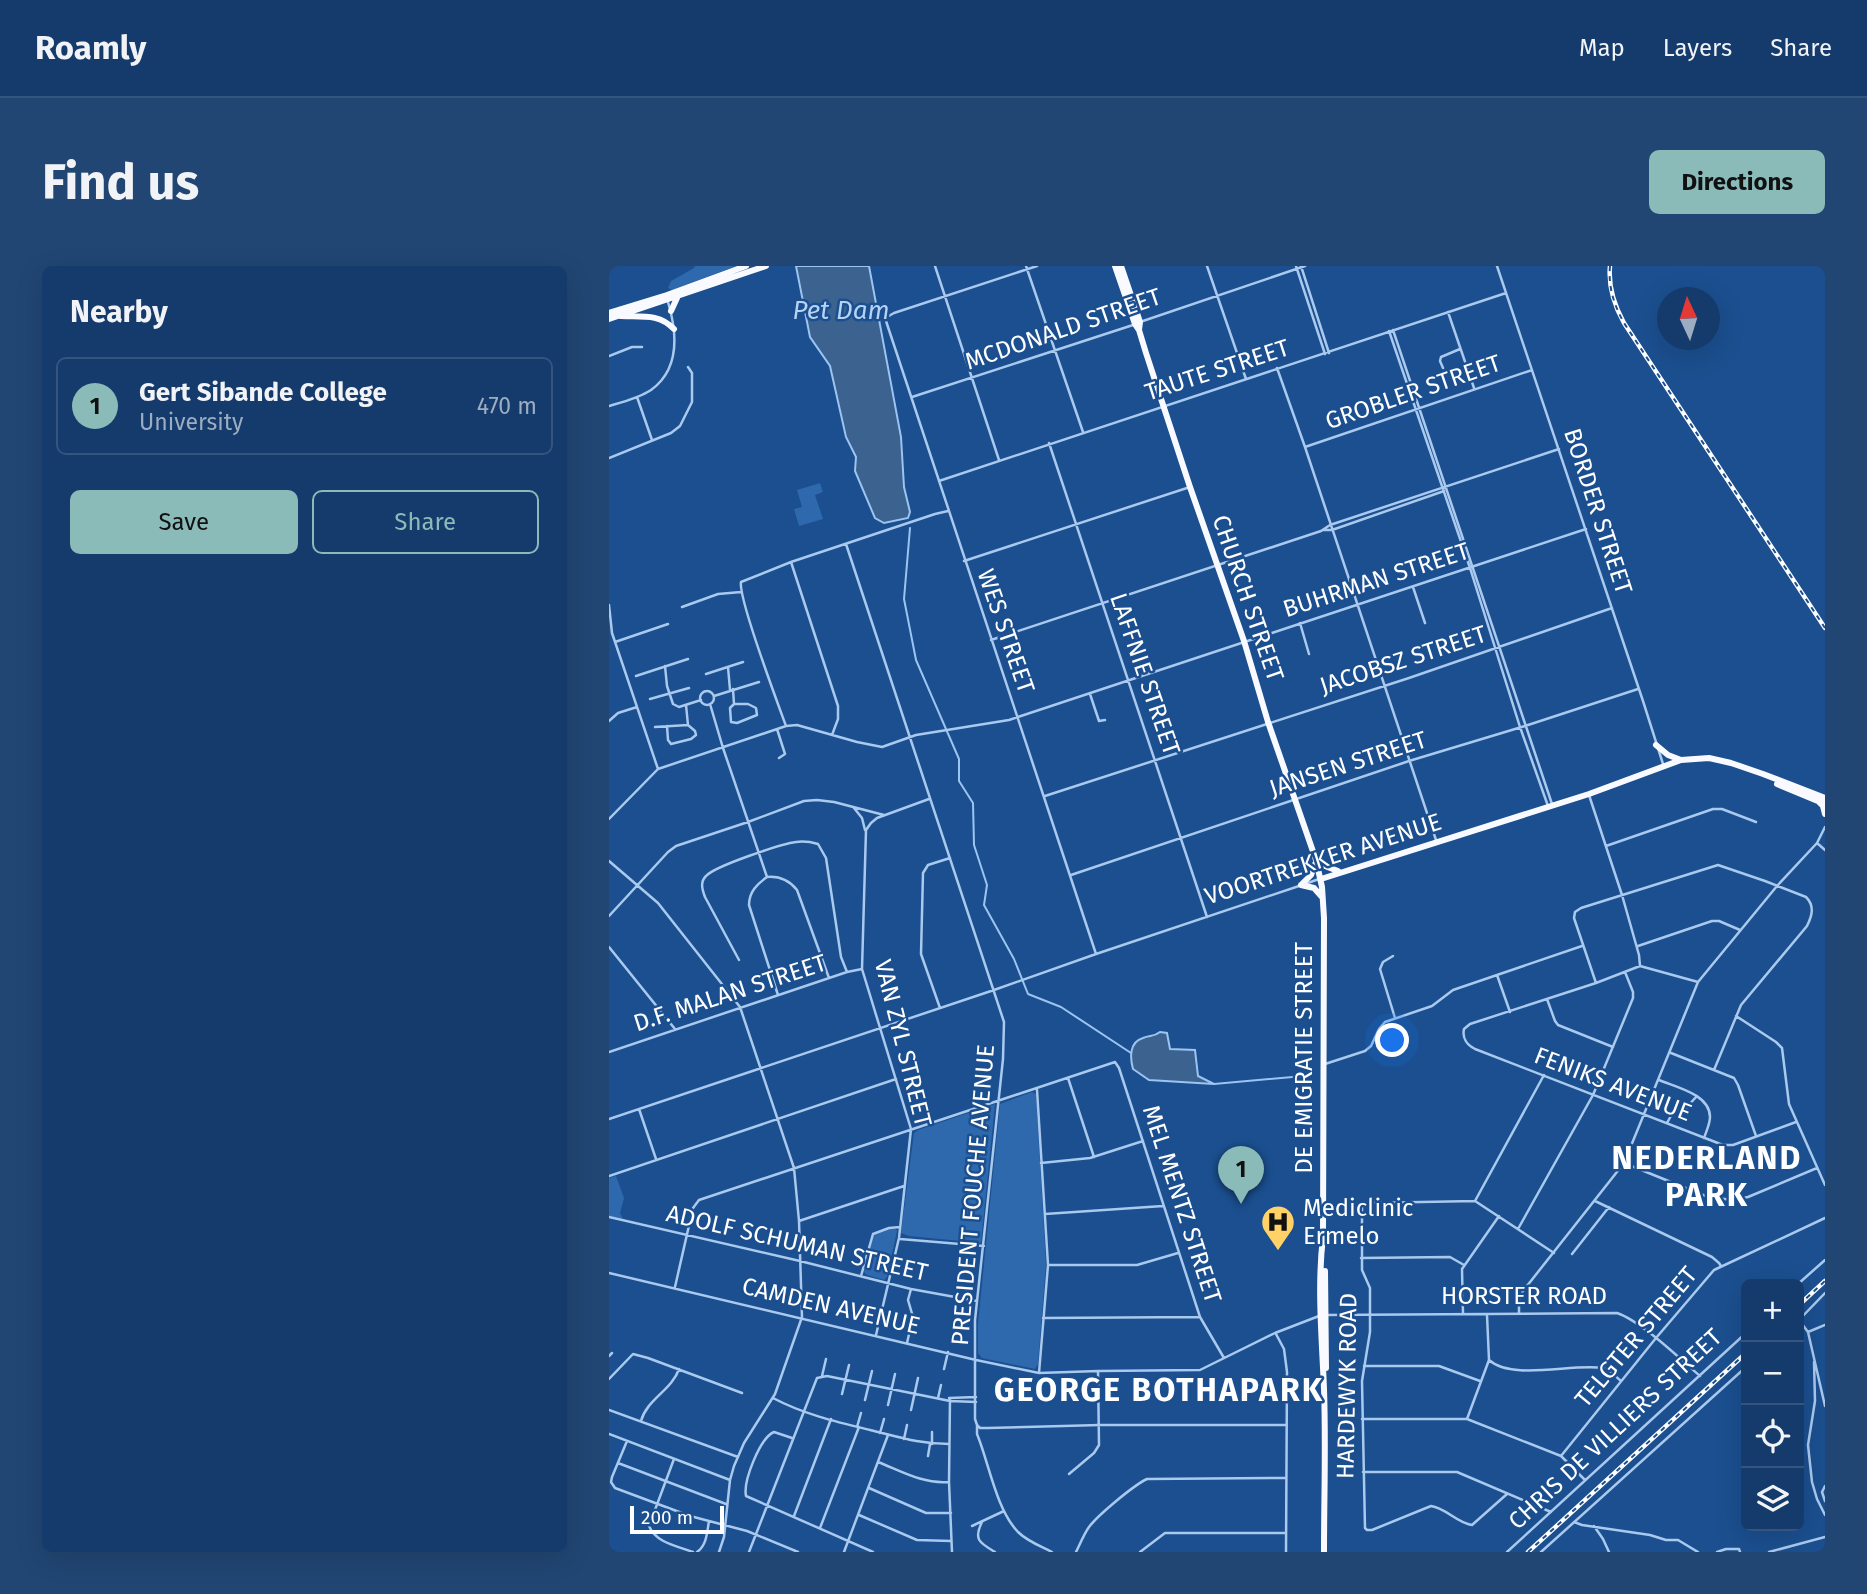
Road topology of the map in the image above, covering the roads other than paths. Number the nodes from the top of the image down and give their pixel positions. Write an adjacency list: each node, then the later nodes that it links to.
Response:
1 (746, 266): 14 (highway)
2 (767, 266): 13 (highway)
3 (935, 266): 15 (street)
4 (1037, 266): 10 (street)
5 (1115, 266): 23 (highway, CHURCH STREET)
6 (1121, 266): 23 (highway, CHURCH STREET)
7 (1207, 266): 12 (street)
8 (1300, 267): 12 (street, MCDONALD STREET); 29 (street)
9 (1499, 267): 11 (street, BORDER STREET)
10 (1026, 268): 15 (street); 28 (street)
11 (1506, 293): 18 (street, TAUTE STREET); 34 (street, BORDER STREET)
12 (1217, 295): 23 (street, MCDONALD STREET); 36 (street)
13 (679, 296): 14 (highway); 17 (highway)
14 (667, 297): 16 (highway); 17 (street); 19 (highway)
15 (946, 297): 35 (street); 39 (street, WES STREET)
16 (638, 309): 20 (highway); 21 (highway)
17 (671, 312): 24 (street)
18 (1448, 312): 25 (street, TAUTE STREET); 27 (street)
19 (609, 313)
20 (617, 316): 21 (highway); 22 (highway)
21 (650, 317): 24 (highway)
22 (609, 318)
23 (1138, 326): 28 (street, MCDONALD STREET); 41 (highway, CHURCH STREET)
24 (674, 329): 38 (street)
25 (1391, 330): 29 (street, TAUTE STREET); 42 (street)
26 (642, 347): 30 (street)
27 (1460, 349): 33 (street); 37 (street)
28 (1054, 351): 35 (street, MCDONALD STREET); 43 (street)
29 (1327, 353): 32 (street, TAUTE STREET)
30 (609, 355)
31 (688, 367): 44 (street)
32 (1277, 368): 36 (street, TAUTE STREET); 46 (street)
33 (1443, 368)
34 (1532, 370): 37 (street, GROBLER STREET); 47 (street, BORDER STREET)
35 (973, 378): 39 (street, MCDONALD STREET); 49 (street)
36 (1246, 379): 41 (street, TAUTE STREET)
37 (1474, 390): 42 (street, GROBLER STREET)
38 (637, 397): 40 (street); 44 (street)
39 (912, 397): 50 (street, WES STREET)
40 (609, 406)
41 (1164, 407): 43 (street, TAUTE STREET); 51 (highway, CHURCH STREET)
42 (1418, 409): 46 (street, GROBLER STREET); 52 (street)
43 (1083, 432): 45 (street, TAUTE STREET)
44 (653, 441): 48 (street)
45 (1049, 443): 49 (street, TAUTE STREET); 56 (street, LAFFNIE STREET)
46 (1305, 447): 57 (street)
47 (1559, 449): 52 (street); 58 (street, BORDER STREET)
48 (609, 458)
49 (999, 460): 50 (street, TAUTE STREET)
50 (939, 481): 53 (street, WES STREET)
51 (1190, 487): 56 (street); 62 (highway, CHURCH STREET)
52 (1445, 488): 57 (street); 63 (street)
53 (946, 502): 54 (street, WES STREET); 55 (street)
54 (948, 511): 55 (street); 60 (street, WES STREET)
55 (935, 514): 59 (street)
56 (1075, 524): 60 (street); 66 (street, LAFFNIE STREET)
57 (1331, 527): 62 (street); 68 (street)
58 (1586, 529): 63 (street, BUHRMAN STREET); 70 (street, BORDER STREET)
59 (846, 544): 61 (street); 112 (street, PRESIDENT FOUCHE AVENUE)
60 (964, 561): 75 (street, WES STREET)
61 (791, 562): 65 (street); 111 (street)
62 (1216, 565): 66 (street); 76 (highway, CHURCH STREET)
63 (1472, 568): 64 (street, BUHRMAN STREET); 78 (street)
64 (1413, 587): 68 (street, BUHRMAN STREET); 72 (street)
65 (741, 592): 69 (street); 107 (street)
66 (1102, 603): 75 (street); 86 (street, LAFFNIE STREET)
67 (609, 605): 74 (street)
68 (1357, 605): 71 (street, BUHRMAN STREET); 88 (street)
69 (682, 607)
70 (1612, 608): 78 (street, JACOBSZ STREET); 90 (street, BORDER STREET)
71 (1300, 623): 76 (street, BUHRMAN STREET); 79 (street)
72 (1425, 623)
73 (668, 624): 77 (street)
74 (610, 633): 77 (street)
75 (991, 640): 101 (street, WES STREET)
76 (1244, 641): 86 (street, BUHRMAN STREET); 104 (highway, CHURCH STREET)
77 (615, 642): 100 (street)
78 (1497, 648): 88 (street, JACOBSZ STREET); 108 (street)
79 (1309, 654)
80 (688, 659): 82 (street)
81 (743, 662): 83 (street)
82 (665, 666): 85 (street); 92 (street)
83 (727, 667): 84 (street); 91 (street)
84 (706, 674)
85 (636, 676)
86 (1129, 681): 93 (street, BUHRMAN STREET); 116 (street, LAFFNIE STREET)
87 (758, 682): 91 (street)
88 (1383, 685): 104 (street, JACOBSZ STREET); 118 (street)
89 (689, 688): 92 (street)
90 (1639, 689): 108 (street, JANSEN STREET); 113 (street, BORDER STREET)
91 (731, 690): 94 (street); 98 (street)
92 (669, 694): 95 (street); 99 (street)
93 (1090, 694): 101 (street, BUHRMAN STREET); 102 (street)
94 (714, 696): 96 (street); 97 (street)
95 (650, 699)
96 (701, 700): 97 (street); 99 (street)
97 (710, 704): 114 (street)
98 (734, 704): 98 (street)
99 (686, 705): 105 (street)
100 (637, 707): 103 (street); 120 (street)
101 (1017, 717): 112 (street, BUHRMAN STREET); 122 (street, WES STREET)
102 (1105, 720)
103 (609, 721)
104 (1268, 722): 116 (street, JACOBSZ STREET); 125 (highway, CHURCH STREET)
105 (688, 725): 106 (street); 106 (street)
106 (667, 726): 109 (street)
107 (786, 726): 110 (street); 111 (street, BUHRMAN STREET)
108 (1523, 726): 118 (street, JANSEN STREET); 126 (street)
109 (655, 727)
110 (777, 729): 114 (street); 115 (street)
111 (832, 735): 112 (street, BUHRMAN STREET)
112 (911, 737): 124 (street, PRESIDENT FOUCHE AVENUE)
113 (1656, 745): 117 (highway); 119 (street, BORDER STREET)
114 (723, 748): 120 (street); 131 (street)
115 (779, 758)
116 (1156, 759): 122 (street, JACOBSZ STREET); 135 (street, LAFFNIE STREET)
117 (1681, 760): 119 (highway, VOORTREKKER AVENUE); 123 (highway)
118 (1409, 761): 125 (street, JANSEN STREET); 136 (street)
119 (1664, 767): 121 (highway, VOORTREKKER AVENUE)
120 (658, 769): 130 (street)
121 (1589, 793): 126 (highway, VOORTREKKER AVENUE); 138 (street)
122 (1045, 796): 145 (street, WES STREET)
123 (1822, 798): 128 (highway)
124 (930, 799): 129 (street); 141 (street, PRESIDENT FOUCHE AVENUE)
125 (1296, 799): 135 (street, JANSEN STREET); 142 (highway, CHURCH STREET)
126 (1550, 805): 136 (highway, VOORTREKKER AVENUE)
127 (854, 808): 129 (street); 131 (street); 134 (street)
128 (1825, 814)
129 (884, 815): 134 (street)
130 (609, 819)
131 (748, 822): 140 (street); 148 (street)
132 (1756, 822): 138 (street)
133 (1825, 827): 137 (street)
134 (866, 830): 163 (street, VAN ZYL STREET)
135 (1182, 838): 145 (street, JANSEN STREET); 154 (street, LAFFNIE STREET)
136 (1437, 843): 144 (highway, VOORTREKKER AVENUE)
137 (1817, 844): 139 (street); 150 (street)
138 (1606, 846): 151 (street)
139 (1825, 850)
140 (759, 854): 146 (street); 161 (street); 164 (street)
141 (950, 858): 170 (street, PRESIDENT FOUCHE AVENUE); 174 (street)
142 (1315, 858): 144 (highway); 147 (highway, CHURCH STREET); 149 (highway)
143 (609, 861): 148 (street)
144 (1339, 873): 147 (highway, VOORTREKKER AVENUE); 152 (highway)
145 (1071, 875): 159 (street, WES STREET)
146 (767, 877): 167 (street); 171 (street)
147 (1321, 878): 149 (street, VOORTREKKER AVENUE); 152 (highway, DE EMIGRATIE STREET)
148 (637, 885): 153 (street); 173 (street)
149 (1301, 885): 152 (highway); 154 (street, VOORTREKKER AVENUE)
150 (1777, 886): 151 (street); 155 (street); 176 (street)
151 (1622, 895): 156 (street); 157 (street)
152 (1323, 897): 184 (highway, DE EMIGRATIE STREET)
153 (609, 916)
154 (1207, 917): 159 (street, VOORTREKKER AVENUE)
155 (1740, 930): 157 (street); 168 (street)
156 (1582, 946): 166 (street); 169 (street)
157 (1637, 946): 162 (street)
158 (609, 947): 179 (street)
159 (1096, 954): 170 (street, VOORTREKKER AVENUE)
160 (1392, 956): 177 (street)
161 (739, 960)
162 (1640, 966): 165 (street); 168 (street)
163 (862, 969): 164 (street, D.F. MALAN STREET); 178 (street, VAN ZYL STREET)
164 (847, 972): 167 (street, D.F. MALAN STREET)
165 (1625, 972): 169 (street); 181 (street)
166 (1497, 975): 175 (street); 177 (street)
167 (829, 978): 171 (street, D.F. MALAN STREET)
168 (1698, 982): 183 (street)
169 (1596, 983): 172 (street)
170 (994, 990): 174 (street, VOORTREKKER AVENUE); 194 (street, PRESIDENT FOUCHE AVENUE)
171 (778, 995): 173 (street, D.F. MALAN STREET)
172 (1547, 999): 175 (street); 181 (street)
173 (740, 1007): 179 (street, D.F. MALAN STREET); 185 (street)
174 (940, 1008): 178 (street, VOORTREKKER AVENUE)
175 (1510, 1012): 187 (street, FENIKS AVENUE)
176 (1736, 1016): 186 (street); 199 (street)
177 (1395, 1018): 184 (street)
178 (881, 1028): 185 (street, VOORTREKKER AVENUE); 189 (street, VAN ZYL STREET)
179 (675, 1029): 182 (street, D.F. MALAN STREET)
180 (609, 1045): 182 (street)
181 (1613, 1047): 192 (street)
182 (611, 1051)
183 (1670, 1053): 186 (street); 190 (street)
184 (1324, 1064): 248 (highway, DE EMIGRATIE STREET)
185 (762, 1068): 195 (street, VOORTREKKER AVENUE); 198 (street)
186 (1714, 1070): 202 (street)
187 (1543, 1075): 192 (street, FENIKS AVENUE); 215 (street)
188 (1068, 1078): 191 (street); 204 (street, MEL MENTZ STREET); 205 (street)
189 (897, 1079): 198 (street); 201 (street, VAN ZYL STREET)
190 (1659, 1080): 193 (street); 196 (street)
191 (1037, 1088): 194 (street); 207 (street)
192 (1593, 1095): 196 (street, FENIKS AVENUE); 224 (street)
193 (1697, 1096): 200 (street); 203 (street)
194 (999, 1100): 201 (street); 227 (street, PRESIDENT FOUCHE AVENUE)
195 (639, 1109): 197 (street, VOORTREKKER AVENUE); 206 (street)
196 (1644, 1115): 200 (street, FENIKS AVENUE); 208 (street)
197 (609, 1119)
198 (778, 1119): 206 (street); 209 (street)
199 (1797, 1122): 202 (street, FENIKS AVENUE); 210 (street)
200 (1667, 1124): 203 (street, FENIKS AVENUE)
201 (911, 1129): 209 (street); 213 (street, VAN ZYL STREET)
202 (1756, 1136): 203 (street, FENIKS AVENUE)
203 (1704, 1138)
204 (1143, 1141): 205 (street); 216 (street, MEL MENTZ STREET)
205 (1094, 1157): 207 (street)
206 (656, 1160): 211 (street)
207 (1041, 1163): 218 (street)
208 (1624, 1163): 210 (street); 214 (street)
209 (794, 1168): 222 (street); 225 (street)
210 (1817, 1168): 212 (street)
211 (609, 1175)
212 (1825, 1185)
213 (904, 1186): 222 (street); 223 (street, VAN ZYL STREET)
214 (1595, 1200): 217 (street); 229 (street)
215 (1475, 1201): 219 (street); 231 (street, HARDEWYK ROAD)
216 (1164, 1206): 218 (street); 228 (street, MEL MENTZ STREET)
217 (1609, 1207): 230 (street); 236 (street)
218 (1045, 1214): 234 (street)
219 (1499, 1216): 224 (street); 235 (street)
220 (609, 1217): 225 (street, ADOLF SCHUMAN STREET)
221 (1825, 1218): 236 (street, TELGTER STREET)
222 (799, 1221): 233 (street)
223 (900, 1227): 226 (street, VAN ZYL STREET); 238 (street)
224 (1518, 1229): 229 (street)
225 (687, 1234): 233 (street, ADOLF SCHUMAN STREET); 241 (street)
226 (899, 1238): 227 (street); 240 (street, VAN ZYL STREET)
227 (984, 1246): 244 (street, PRESIDENT FOUCHE AVENUE)
228 (1178, 1252): 234 (street); 252 (street, MEL MENTZ STREET)
229 (1554, 1253): 247 (street)
230 (1572, 1254)
231 (1361, 1258): 235 (street); 245 (street, HARDEWYK ROAD)
232 (1825, 1260): 239 (street)
233 (800, 1261): 238 (street, ADOLF SCHUMAN STREET); 251 (street)
234 (1048, 1265): 253 (street)
235 (1464, 1265): 246 (street)
236 (1721, 1266): 259 (street, TELGTER STREET)
237 (609, 1273): 241 (street, CAMDEN AVENUE)
238 (861, 1276): 240 (street, ADOLF SCHUMAN STREET)
239 (1804, 1279)
240 (888, 1283): 242 (street, ADOLF SCHUMAN STREET); 258 (street, VAN ZYL STREET)
241 (675, 1287): 251 (street, CAMDEN AVENUE)
242 (911, 1289): 244 (street, ADOLF SCHUMAN STREET); 261 (street)
243 (1825, 1293): 250 (street)
244 (977, 1301): 265 (street, PRESIDENT FOUCHE AVENUE)
245 (1370, 1314): 246 (street, HORSTER ROAD); 248 (street, HORSTER ROAD); 269 (street, HARDEWYK ROAD)
246 (1463, 1314): 249 (street, HORSTER ROAD)
247 (1519, 1314): 249 (street, HORSTER ROAD); 259 (street, HORSTER ROAD)
248 (1324, 1315): 257 (street, CAMDEN AVENUE); 371 (highway, DE EMIGRATIE STREET)
249 (1487, 1315): 266 (street)
250 (1804, 1315)
251 (802, 1317): 258 (street, CAMDEN AVENUE); 291 (street)
252 (1200, 1317): 253 (street); 263 (street, MEL MENTZ STREET)
253 (1043, 1318): 275 (street)
254 (1825, 1325): 256 (street)
255 (1804, 1327): 256 (street)
256 (1808, 1332): 267 (street)
257 (1275, 1333): 263 (street, CAMDEN AVENUE); 310 (street)
258 (876, 1335): 261 (street, CAMDEN AVENUE)
259 (1656, 1338): 278 (street, HORSTER ROAD); 283 (street, TELGTER STREET)
260 (1741, 1338): 278 (street, CHRIS DE VILLIERS STREET)
261 (907, 1343): 262 (street, CAMDEN AVENUE)
262 (948, 1352): 265 (street, CAMDEN AVENUE); 271 (street)
263 (1224, 1358): 273 (street, CAMDEN AVENUE)
264 (826, 1359): 277 (street)
265 (976, 1360): 275 (street, CAMDEN AVENUE); 293 (street, PRESIDENT FOUCHE AVENUE)
266 (1489, 1360): 282 (street); 283 (street)
267 (1814, 1362): 287 (street); 345 (street)
268 (849, 1365): 281 (street)
269 (1363, 1366): 282 (street); 304 (street, HARDEWYK ROAD)
270 (679, 1369): 280 (street); 288 (street); 306 (street)
271 (944, 1369)
272 (872, 1371): 284 (street)
273 (1098, 1371): 275 (street, CAMDEN AVENUE); 309 (street)
274 (1741, 1372): 349 (street)
275 (1039, 1373)
276 (895, 1374): 286 (street)
277 (822, 1376): 281 (street); 300 (street)
278 (1700, 1376): 331 (street, CHRIS DE VILLIERS STREET)
279 (918, 1378): 289 (street)
280 (609, 1379)
281 (846, 1379): 284 (street); 290 (street)
282 (1480, 1381): 305 (street)
283 (1621, 1381): 322 (street, TELGTER STREET)
284 (868, 1384): 286 (street); 294 (street)
285 (941, 1385): 292 (street)
286 (892, 1389): 289 (street); 296 (street)
287 (1823, 1391): 297 (street)
288 (742, 1393)
289 (914, 1393): 292 (street); 299 (street)
290 (842, 1394)
291 (773, 1398): 300 (street); 323 (street)
292 (940, 1398): 295 (street)
293 (976, 1399): 295 (street); 308 (street, PRESIDENT FOUCHE AVENUE)
294 (865, 1400)
295 (950, 1400): 320 (street)
296 (888, 1405)
297 (1825, 1406)
298 (609, 1410): 306 (street)
299 (911, 1410)
300 (804, 1412): 302 (street); 316 (street)
301 (861, 1413): 311 (street)
302 (831, 1419): 311 (street); 346 (street)
303 (884, 1419): 313 (street)
304 (1362, 1419): 305 (street); 327 (street, HARDEWYK ROAD)
305 (1467, 1419): 322 (street)
306 (641, 1422): 323 (street)
307 (907, 1425): 317 (street)
308 (977, 1425): 309 (street); 341 (street, PRESIDENT FOUCHE AVENUE)
309 (1100, 1425): 310 (street); 328 (street)
310 (1286, 1425): 329 (street)
311 (858, 1427): 313 (street); 353 (street)
312 (932, 1432): 319 (street)
313 (880, 1433): 315 (street)
314 (609, 1434): 318 (street)
315 (888, 1435): 317 (street); 325 (street)
316 (792, 1438): 340 (street); 340 (street)
317 (904, 1439): 319 (street)
318 (627, 1441): 324 (street); 326 (street)
319 (931, 1444): 320 (street); 321 (street)
320 (949, 1444): 333 (street)
321 (928, 1456)
322 (1561, 1456): 331 (street)
323 (738, 1457): 330 (street)
324 (674, 1460): 330 (street); 332 (street)
325 (878, 1462): 333 (street); 335 (street)
326 (618, 1463): 332 (street); 338 (street)
327 (1363, 1472): 336 (street); 336 (street, HARDEWYK ROAD)
328 (1069, 1474)
329 (1286, 1478): 354 (street); 368 (street)
330 (730, 1480): 339 (street)
331 (1585, 1480): 342 (street, CHRIS DE VILLIERS STREET)
332 (666, 1482): 338 (street); 339 (street)
333 (949, 1482): 343 (street)
334 (1825, 1486): 337 (street)
335 (869, 1488): 343 (street); 344 (street)
336 (1507, 1494): 342 (street)
337 (1825, 1501)
338 (657, 1503): 347 (street); 359 (street)
339 (726, 1504): 350 (street)
340 (766, 1505): 346 (street); 355 (street)
341 (1005, 1511): 348 (street); 367 (street, PRESIDENT FOUCHE AVENUE)
342 (1551, 1512): 372 (street, CHRIS DE VILLIERS STREET)
343 (951, 1513): 358 (street)
344 (859, 1515): 357 (street); 358 (street)
345 (1825, 1515)
346 (794, 1516): 353 (street)
347 (709, 1521): 350 (street); 359 (street)
348 (982, 1522): 351 (street); 366 (street)
349 (1574, 1522): 352 (street); 373 (street)
350 (724, 1524): 355 (street); 360 (street)
351 (972, 1527)
352 (1594, 1527): 374 (street); 375 (street)
353 (820, 1528): 357 (street)
354 (1286, 1532): 369 (street); 370 (street)
355 (757, 1535): 361 (street); 362 (street)
356 (1825, 1536): 378 (street)
357 (848, 1541): 363 (street); 364 (street)
358 (952, 1541): 365 (street)
359 (695, 1552)
360 (719, 1552)
361 (749, 1552)
362 (798, 1552)
363 (844, 1552)
364 (873, 1552)
365 (952, 1552)
366 (995, 1552)
367 (1052, 1552)
368 (1076, 1552)
369 (1140, 1552)
370 (1286, 1552)
371 (1324, 1552)
372 (1507, 1552)
373 (1541, 1552)
374 (1609, 1552)
375 (1699, 1552)
376 (1717, 1552): 377 (street)
377 (1740, 1552)
378 (1769, 1552)

